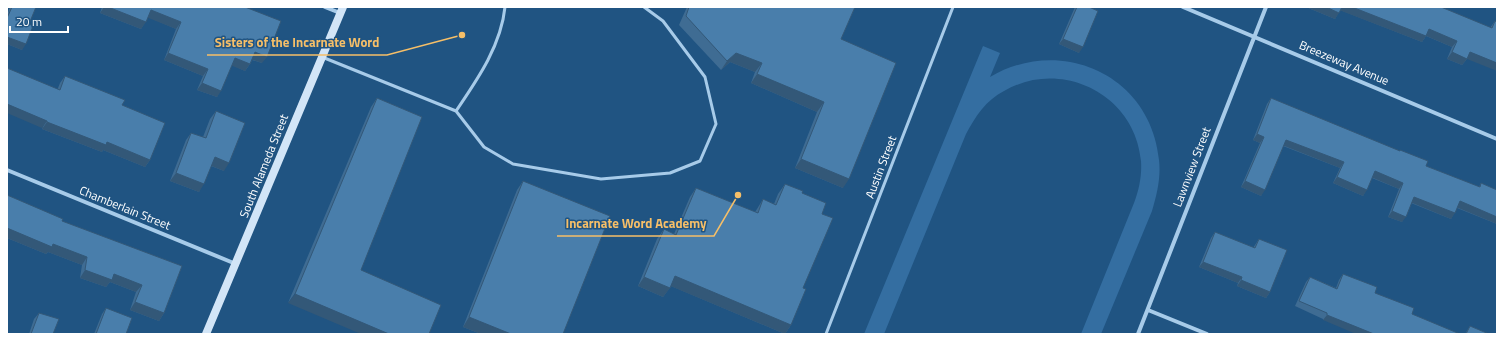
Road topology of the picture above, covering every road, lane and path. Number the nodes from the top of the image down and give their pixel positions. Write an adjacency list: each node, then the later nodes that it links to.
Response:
1 (325, 7): 7 (street)
2 (504, 7): 10 (lane)
3 (644, 7): 10 (lane)
4 (953, 7): 16 (lane, Austin Street)
5 (1183, 7): 8 (street, Breezeway Avenue)
6 (1266, 7): 8 (street, Lawnview Street)
7 (342, 10): 9 (main road, South Alameda Street)
8 (1254, 36): 11 (street, Breezeway Avenue); 14 (street, Lawnview Street)
9 (322, 57): 10 (lane); 13 (main road, South Alameda Street)
10 (456, 111)
11 (1497, 139)
12 (7, 170): 13 (street, Chamberlain Street)
13 (236, 264): 15 (main road, South Alameda Street)
14 (1148, 310): 17 (street, Lawnview Street); 18 (street)
15 (206, 334)
16 (826, 334)
17 (1138, 334)
18 (1207, 334)

